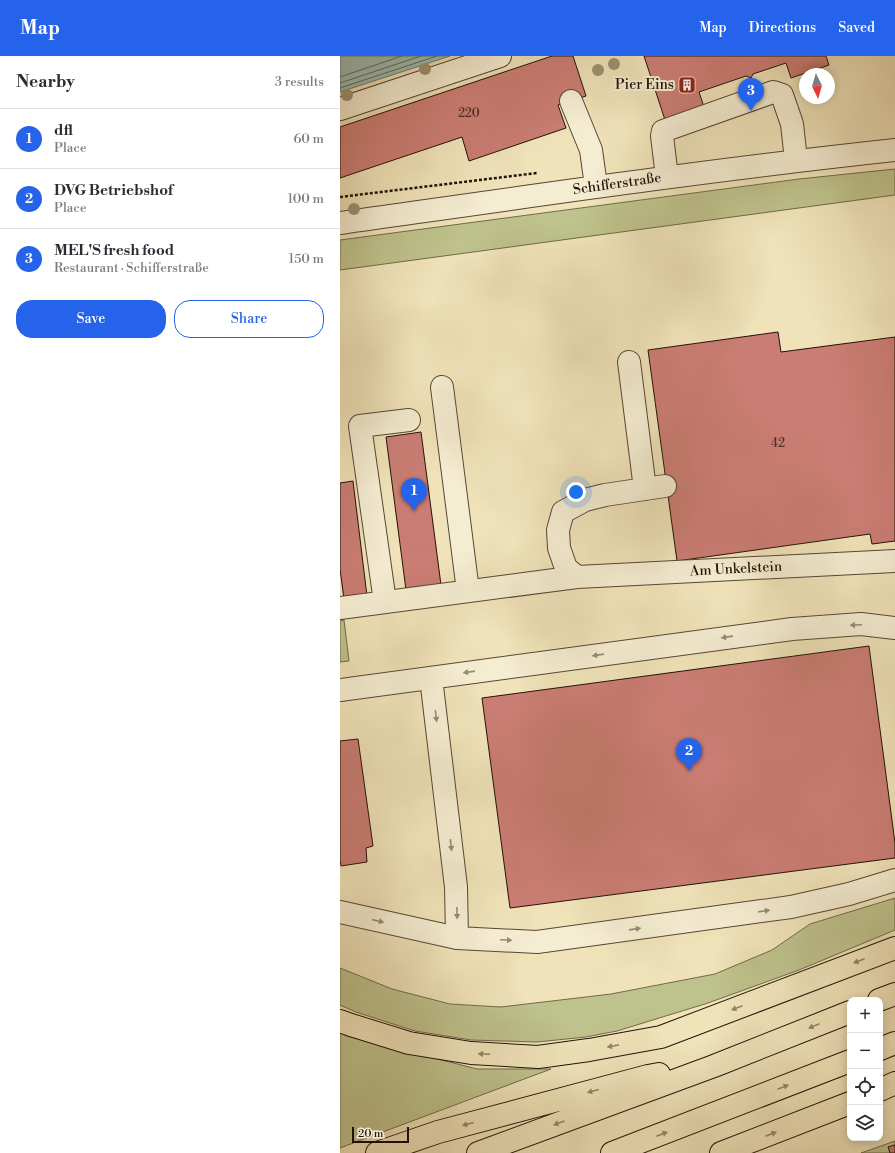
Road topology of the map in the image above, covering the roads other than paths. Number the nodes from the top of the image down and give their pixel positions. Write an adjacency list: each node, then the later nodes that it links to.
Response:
1 (500, 56): 3 (street)
2 (571, 101): 7 (street)
3 (340, 109)
4 (895, 150): 5 (street, Schifferstraße)
5 (796, 160): 6 (street, Schifferstraße); 6 (street)
6 (667, 177): 7 (street, Schifferstraße)
7 (596, 186): 8 (street, Schifferstraße)
8 (340, 223)
9 (629, 362): 13 (street)
10 (442, 387): 14 (street)
11 (409, 420): 15 (street)
12 (895, 561): 13 (street, Am Unkelstein)
13 (577, 577): 14 (street, Am Unkelstein)
14 (468, 591): 15 (street, Am Unkelstein)
15 (385, 602): 16 (street, Am Unkelstein)
16 (340, 608)
17 (895, 628): 18 (street, one-way to 18)
18 (431, 678): 19 (street); 22 (street, one-way to 22)
19 (340, 690)
20 (895, 880): 22 (street, one-way to 20)
21 (340, 912): 22 (street, one-way to 22)
22 (457, 938)
23 (895, 948): 27 (highway, one-way to 27)
24 (895, 994): 25 (highway)
25 (883, 998)
26 (847, 1013): 31 (highway, one-way to 31)
27 (340, 1021)
28 (895, 1043): 29 (highway)
29 (883, 1048)
30 (847, 1062): 37 (highway, one-way to 30)
31 (714, 1066): 35 (highway, one-way to 35); 36 (highway, one-way to 36)
32 (895, 1083): 33 (highway)
33 (883, 1089)
34 (847, 1104): 38 (highway, one-way to 34)
35 (377, 1153)
36 (478, 1153)
37 (612, 1153)
38 (721, 1153)

